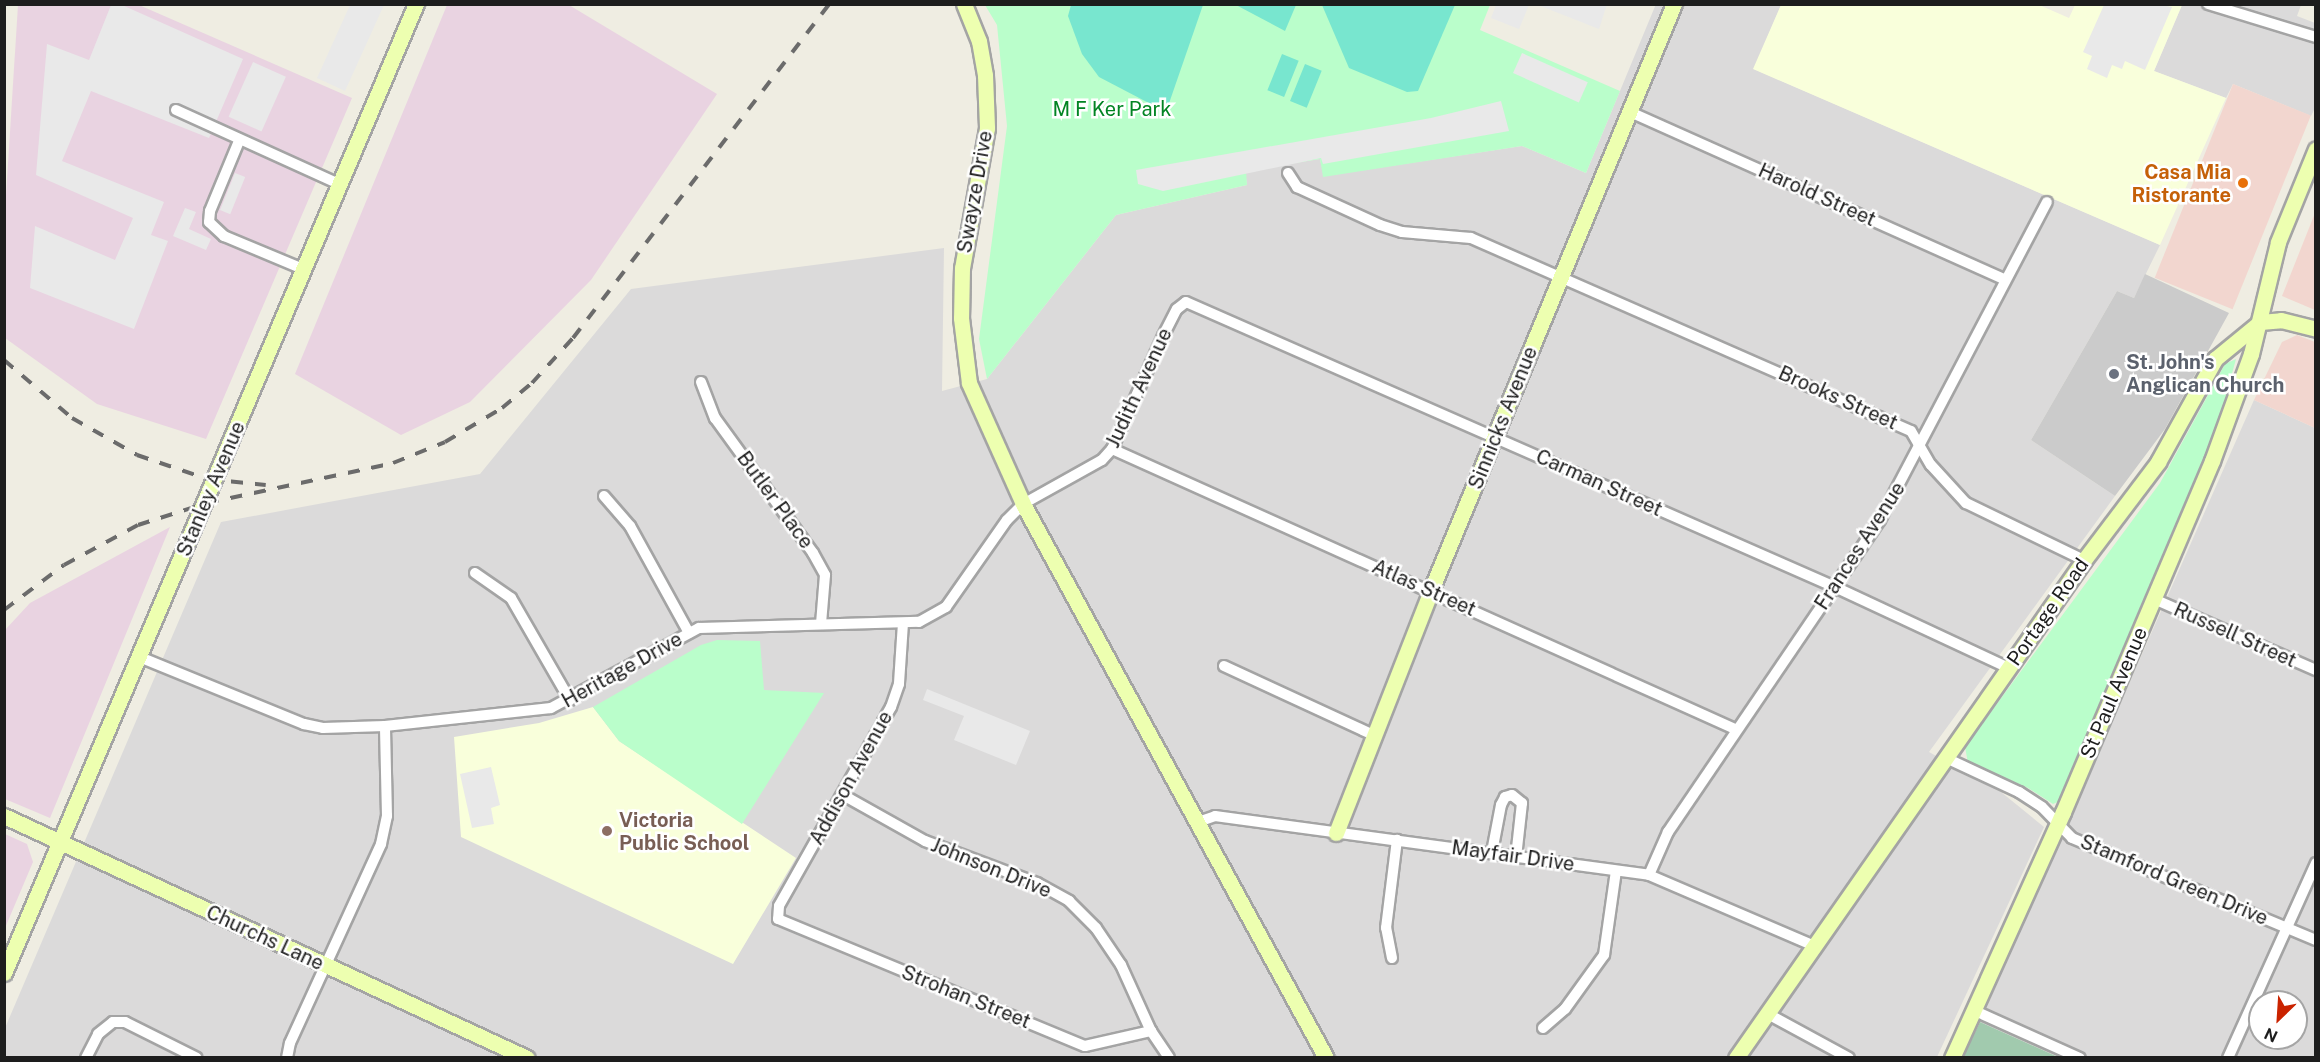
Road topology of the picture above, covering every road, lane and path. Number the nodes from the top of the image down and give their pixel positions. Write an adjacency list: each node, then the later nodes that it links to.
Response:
1 (416, 4): 11 (street, Stanley Avenue)
2 (964, 4): 24 (street, Swayze Drive)
3 (1674, 4): 7 (street, Sinnicks Avenue)
4 (2208, 4): 5 (street)
5 (2316, 37)
6 (176, 110): 8 (street)
7 (1628, 111): 14 (street, Sinnicks Avenue); 15 (street, Harold Street)
8 (239, 141): 11 (street); 13 (street)
9 (2316, 149): 17 (street)
10 (1288, 173): 14 (street, Brooks Street)
11 (339, 184): 13 (street, Stanley Avenue)
12 (2047, 202): 15 (street, Frances Avenue)
13 (303, 269): 33 (street, Stanley Avenue)
14 (1561, 276): 20 (street, Sinnicks Avenue); 21 (street, Brooks Street)
15 (2005, 280): 21 (street, Frances Avenue)
16 (1186, 302): 20 (street, Carman Street); 22 (street, Judith Avenue)
17 (2260, 322): 18 (street); 25 (street, Portage Road); 29 (street, St Paul Avenue)
18 (2316, 329)
19 (701, 382): 31 (street, Butler Place)
20 (1495, 437): 27 (street, Carman Street); 28 (street, Sinnicks Avenue)
21 (1922, 445): 25 (street, Brooks Street); 27 (street, Frances Avenue)
22 (1112, 449): 24 (street, Judith Avenue); 28 (street, Atlas Street)
23 (604, 496): 32 (street)
24 (1023, 504): 30 (street, Heritage Drive); 44 (street, Swayze Drive)
25 (2084, 560): 35 (street, Portage Road)
26 (475, 573): 37 (street)
27 (1835, 587): 35 (street, Carman Street); 39 (street, Frances Avenue)
28 (1431, 590): 39 (street, Atlas Street); 40 (street, Sinnicks Avenue)
29 (2154, 599): 36 (street, Russell Street); 45 (street, St Paul Avenue)
30 (903, 623): 31 (street, Heritage Drive); 42 (street, Addison Avenue)
31 (821, 624): 32 (street, Heritage Drive)
32 (689, 633): 37 (street, Heritage Drive)
33 (142, 658): 38 (street, Heritage Drive); 48 (street, Stanley Avenue)
34 (1224, 666): 40 (street)
35 (2009, 668): 41 (street, Portage Road)
36 (2316, 670)
37 (570, 700): 38 (street, Heritage Drive)
38 (385, 726): 59 (street)
39 (1735, 729): 53 (street, Frances Avenue)
40 (1373, 735): 46 (street, Sinnicks Avenue)
41 (1946, 758): 45 (street, Stamford Green Drive); 57 (street, Portage Road)
42 (843, 795): 54 (street, Addison Avenue); 64 (street, Johnson Drive)
43 (4, 816): 48 (street, Churchs Lane)
44 (1198, 822): 46 (street, Mayfair Drive); 70 (street, Swayze Drive)
45 (2058, 824): 55 (street, Stamford Green Drive); 61 (street, St Paul Avenue)
46 (1336, 833): 47 (street, Mayfair Drive)
47 (1397, 840): 49 (street, Mayfair Drive); 58 (street)
48 (62, 843): 59 (street, Churchs Lane); 60 (street, Stanley Avenue)
49 (1492, 852): 50 (street, Mayfair Drive); 50 (street)
50 (1516, 857): 52 (street, Mayfair Drive)
51 (2316, 863): 55 (street)
52 (1616, 871): 53 (street, Mayfair Drive); 63 (street)
53 (1649, 875): 57 (street, Mayfair Drive)
54 (785, 923): 64 (street, Strohan Street)
55 (2287, 927): 56 (street, Stamford Green Drive); 75 (street)
56 (2316, 940)
57 (1815, 946): 62 (street, Portage Road)
58 (1392, 958)
59 (325, 965): 67 (street); 68 (street, Churchs Lane)
60 (4, 974)
61 (1973, 1010): 73 (street, St Paul Avenue); 74 (street)
62 (1767, 1014): 71 (street, Portage Road); 72 (street)
63 (1543, 1029)
64 (1151, 1031): 69 (street, Johnson Drive)
65 (86, 1058): 66 (street)
66 (196, 1058)
67 (287, 1058)
68 (527, 1058)
69 (1169, 1058)
70 (1326, 1058)
71 (1736, 1058)
72 (1849, 1058)
73 (1952, 1058)
74 (2080, 1058)
75 (2228, 1058)

